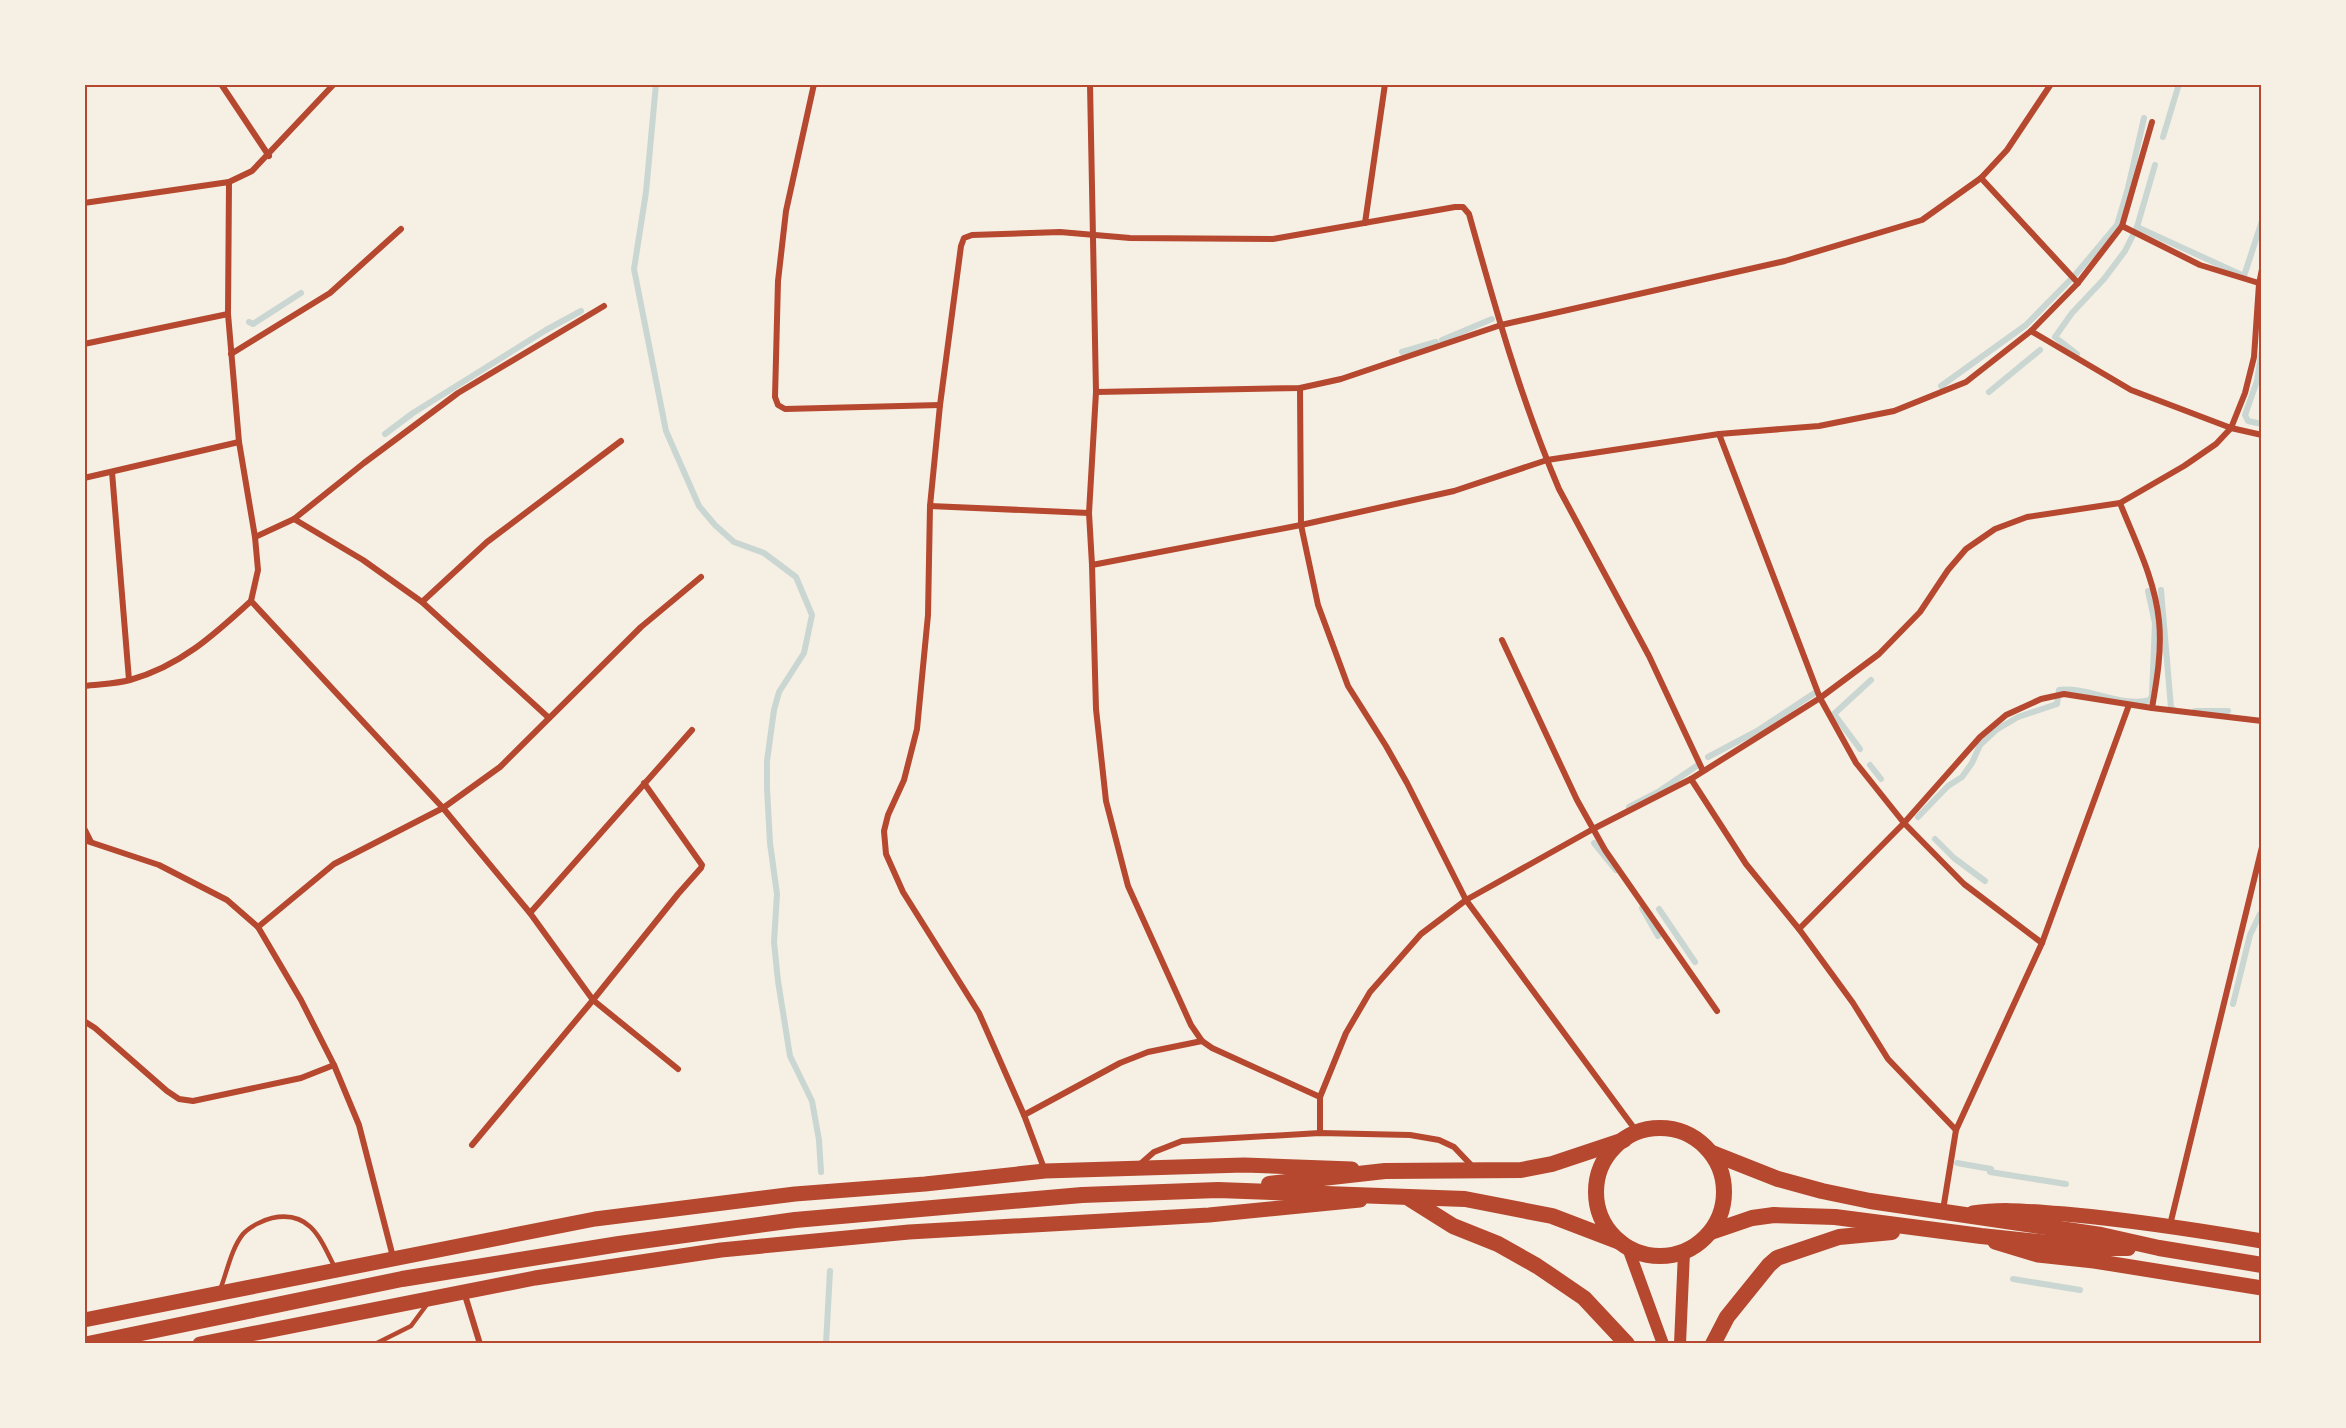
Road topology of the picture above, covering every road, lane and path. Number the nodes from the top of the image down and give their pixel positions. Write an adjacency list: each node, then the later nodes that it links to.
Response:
1 (221, 84): 8 (street)
2 (334, 84): 8 (street)
3 (814, 84): 27 (street)
4 (1090, 84): 15 (street)
5 (1385, 84): 12 (street)
6 (2051, 84): 9 (street)
7 (2152, 122): 13 (street)
8 (269, 156): 10 (street)
9 (1981, 178): 17 (street); 21 (street)
10 (229, 182): 11 (street); 20 (street)
11 (84, 203)
12 (1365, 223): 15 (street); 21 (street)
13 (2122, 226): 17 (street); 18 (street)
14 (401, 229): 24 (street)
15 (1094, 233): 26 (street); 27 (street)
16 (2262, 269): 18 (street)
17 (2078, 283): 22 (street)
18 (2260, 284): 28 (street)
19 (604, 306): 39 (street)
20 (228, 314): 23 (street); 24 (street)
21 (1500, 325): 25 (street); 33 (street)
22 (2031, 331): 28 (street); 29 (street)
23 (84, 344)
24 (231, 354): 32 (street)
25 (1300, 388): 26 (street); 40 (street)
26 (1096, 392): 38 (street)
27 (940, 405): 37 (street)
28 (2231, 428): 30 (street); 36 (street)
29 (1719, 434): 33 (street); 49 (street)
30 (2262, 435)
31 (621, 441): 45 (street)
32 (239, 442): 34 (street); 41 (street)
33 (1547, 460): 40 (street); 55 (street)
34 (112, 472): 35 (street); 47 (street)
35 (84, 478)
36 (2120, 503): 49 (street); 51 (street)
37 (930, 506): 38 (street); 77 (street)
38 (1089, 513): 42 (street)
39 (294, 519): 41 (street); 45 (street)
40 (1301, 525): 42 (street); 65 (street)
41 (255, 537): 44 (street)
42 (1092, 565): 73 (street)
43 (701, 577): 52 (street)
44 (251, 602): 47 (street); 58 (street)
45 (422, 602): 52 (street)
46 (1502, 640): 61 (street)
47 (129, 681): 48 (street)
48 (84, 687)
49 (1820, 698): 55 (street); 59 (street)
50 (2129, 705): 51 (street); 59 (street); 69 (street)
51 (2152, 708): 53 (street)
52 (549, 718): 58 (street)
53 (2262, 722)
54 (692, 730): 57 (street)
55 (1703, 771): 56 (street)
56 (1691, 779): 61 (street); 68 (street)
57 (644, 783): 66 (street); 70 (street)
58 (443, 808): 66 (street); 67 (street)
59 (1904, 823): 68 (street); 69 (street)
60 (84, 828): 63 (street)
61 (1593, 829): 65 (street); 71 (street)
62 (84, 840): 63 (street)
63 (91, 842): 67 (street)
64 (2262, 847): 92 (street)
65 (1466, 900): 76 (street); 80 (street)
66 (530, 913): 70 (street)
67 (258, 927): 74 (street)
68 (1799, 929): 78 (street)
69 (2042, 943): 78 (street)
70 (593, 1000): 75 (street); 81 (street)
71 (1717, 1011)
72 (84, 1021): 74 (street)
73 (1202, 1041): 76 (street); 77 (street)
74 (334, 1065): 100 (street)
75 (678, 1069)
76 (1320, 1097): 79 (street)
77 (1024, 1114): 85 (street)
78 (1956, 1130): 90 (street)
79 (1320, 1133): 83 (street); 84 (street)
80 (1631, 1136): 82 (highway); 84 (highway); 97 (highway)
81 (472, 1145)
82 (1712, 1153): 90 (highway); 94 (highway)
83 (1136, 1168): 85 (main road); 86 (main road)
84 (1476, 1170): 86 (highway)
85 (1045, 1171): 100 (main road)
86 (1385, 1171): 87 (highway)
87 (1218, 1190): 88 (highway); 108 (highway)
88 (1387, 1198): 89 (highway); 104 (main road)
89 (1410, 1198): 97 (highway); 112 (highway)
90 (1943, 1211): 91 (highway)
91 (1968, 1214): 92 (main road); 98 (highway)
92 (2170, 1226): 96 (main road)
93 (1922, 1230): 94 (highway); 95 (highway); 115 (highway)
94 (1711, 1232): 99 (highway)
95 (1981, 1236): 98 (highway); 103 (main road)
96 (2262, 1241)
97 (1624, 1245): 99 (highway); 113 (main road)
98 (2159, 1248): 101 (highway)
99 (1684, 1252): 114 (main road)
100 (393, 1258): 102 (main road)
101 (2262, 1265)
102 (336, 1269): 105 (main road); 105 (lane)
103 (2262, 1288)
104 (464, 1291): 106 (main road); 111 (street)
105 (219, 1294): 107 (main road)
106 (432, 1298): 109 (main road); 110 (lane)
107 (84, 1320)
108 (88, 1344)
109 (200, 1344)
110 (375, 1344)
111 (480, 1344)
112 (1627, 1344)
113 (1663, 1344)
114 (1680, 1344)
115 (1713, 1344)

